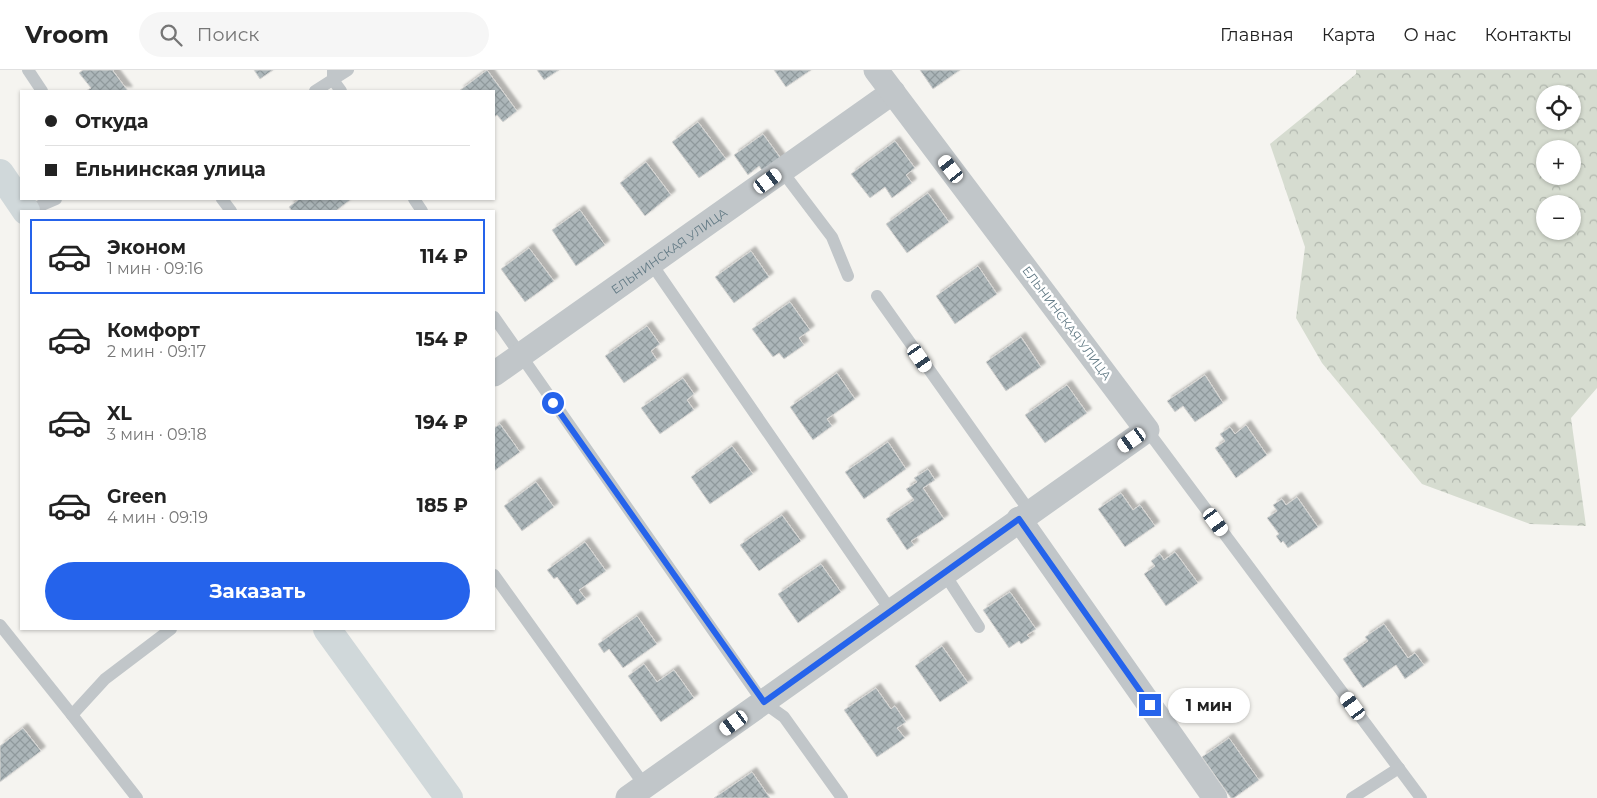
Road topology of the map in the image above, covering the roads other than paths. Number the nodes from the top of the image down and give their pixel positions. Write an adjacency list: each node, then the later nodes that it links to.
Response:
1 (28, 70): 5 (lane)
2 (348, 70): 4 (lane)
3 (876, 70): 8 (street, ЕЛЬНИНСКАЯ УЛИЦА)
4 (333, 75): 6 (lane); 7 (lane)
5 (41, 90)
6 (316, 90)
7 (340, 90)
8 (893, 92): 9 (street, ЕЛЬНИНСКАЯ УЛИЦА); 20 (street, ЕЛЬНИНСКАЯ УЛИЦА)
9 (782, 170): 14 (street, ЕЛЬНИНСКАЯ УЛИЦА); 15 (lane)
10 (0, 173): 12 (main road)
11 (54, 200): 13 (lane)
12 (26, 210)
13 (29, 210)
14 (651, 263): 18 (street, ЕЛЬНИНСКАЯ УЛИЦА); 24 (lane)
15 (848, 276)
16 (877, 296): 21 (lane)
17 (495, 318): 18 (lane)
18 (520, 356): 19 (street, ЕЛЬНИНСКАЯ УЛИЦА); 29 (lane)
19 (495, 373)
20 (1147, 430): 21 (street); 31 (lane)
21 (1024, 515): 22 (street); 36 (street)
22 (944, 573): 24 (street); 26 (lane)
23 (495, 577): 32 (lane)
24 (891, 611): 29 (street)
25 (0, 625): 30 (lane)
26 (979, 627)
27 (170, 630): 30 (lane)
28 (328, 630): 34 (main road)
29 (764, 702): 32 (street); 35 (lane)
30 (72, 715): 33 (lane)
31 (1398, 768): 37 (lane); 38 (lane)
32 (637, 792)
33 (137, 798)
34 (449, 798)
35 (842, 798)
36 (1215, 798)
37 (1352, 798)
38 (1421, 798)

